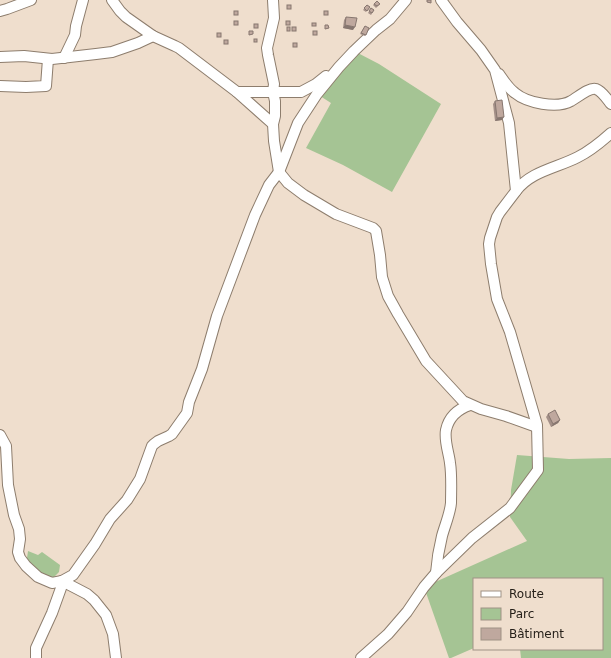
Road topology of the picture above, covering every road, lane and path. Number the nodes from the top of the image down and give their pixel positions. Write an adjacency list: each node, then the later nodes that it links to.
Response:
1 (31, 0): 7 (street)
2 (83, 0): 10 (street)
3 (112, 0): 8 (street)
4 (274, 0): 16 (street)
5 (406, 0): 12 (street)
6 (441, 0): 13 (street)
7 (0, 11)
8 (153, 36): 10 (street); 15 (street)
9 (0, 56): 11 (street)
10 (64, 58): 11 (street)
11 (48, 59): 14 (street)
12 (339, 67): 16 (street); 20 (street)
13 (495, 70): 17 (street); 21 (street)
14 (0, 86)
15 (237, 92): 16 (street); 18 (street)
16 (273, 92): 18 (street)
17 (611, 104)
18 (273, 124): 20 (street)
19 (611, 133): 21 (street)
20 (279, 172): 22 (street); 26 (street)
21 (516, 191): 23 (street)
22 (470, 405): 23 (street); 25 (street)
23 (537, 427): 25 (street)
24 (0, 436): 26 (street)
25 (436, 573): 29 (street)
26 (62, 581): 27 (street); 28 (street)
27 (36, 658)
28 (116, 658)
29 (361, 658)

